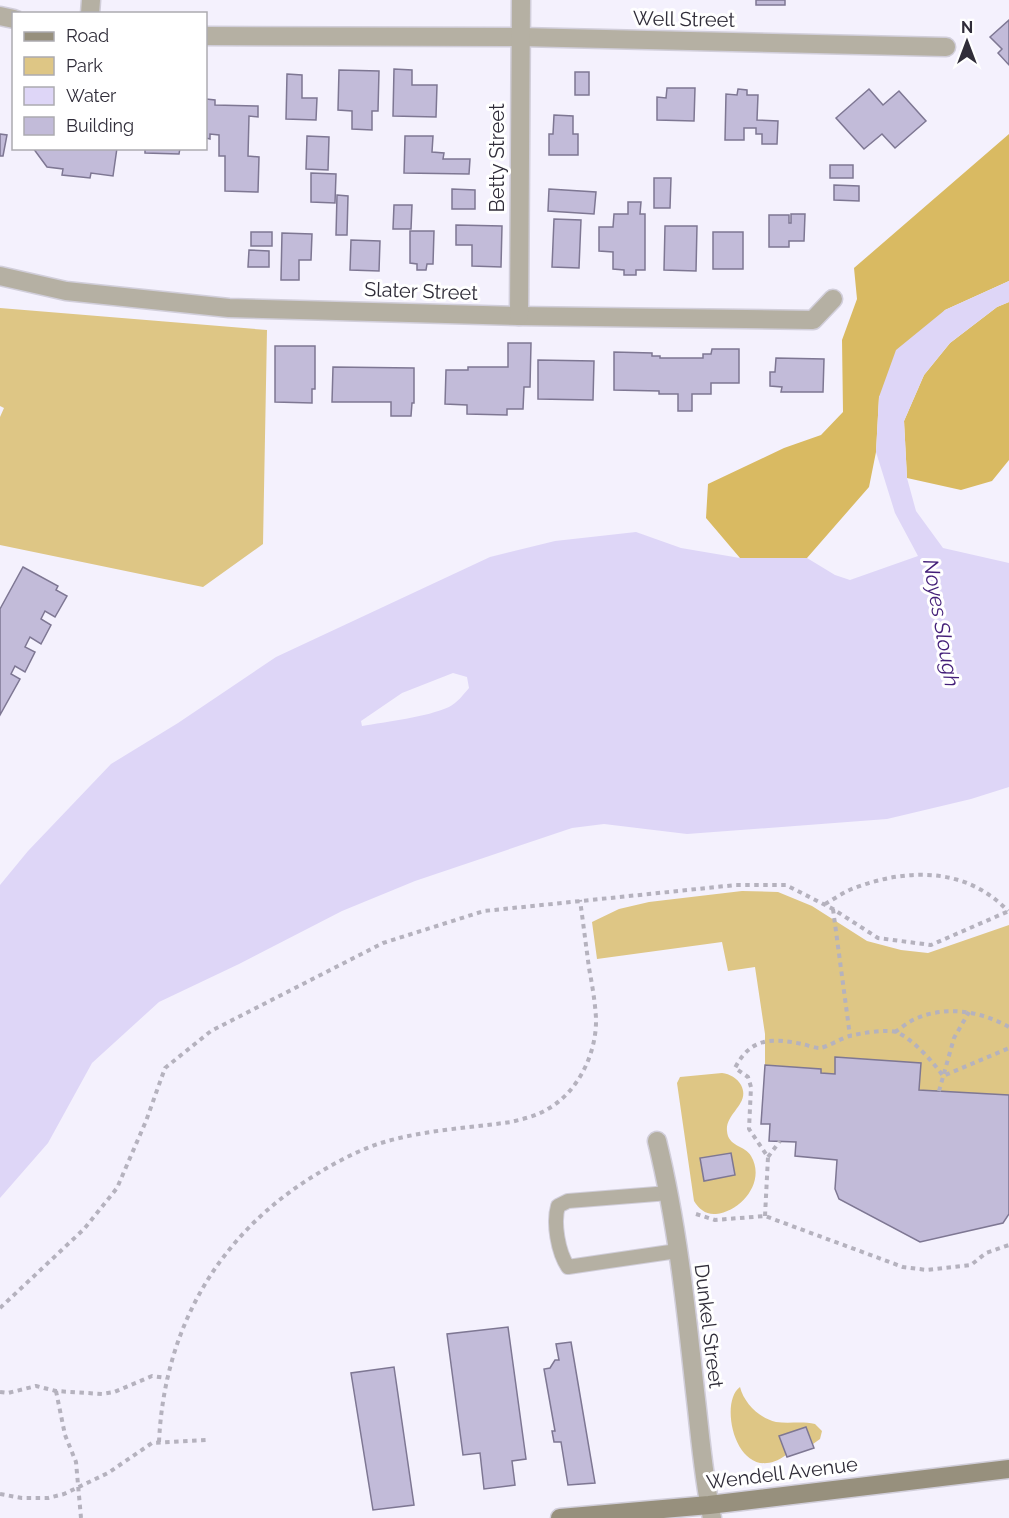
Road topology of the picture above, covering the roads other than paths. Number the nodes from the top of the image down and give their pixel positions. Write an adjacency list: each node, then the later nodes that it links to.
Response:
1 (521, 0): 3 (street, Betty Street)
2 (207, 36): 3 (street, Well Street)
3 (521, 37): 4 (street, Well Street); 7 (street, Betty Street)
4 (946, 47)
5 (0, 276): 7 (street, Slater Street)
6 (833, 299): 7 (street, Slater Street)
7 (519, 316)
8 (657, 1141): 9 (street, Dunkel Street)
9 (669, 1193): 10 (street, Dunkel Street); 10 (lane)
10 (677, 1251): 12 (street, Dunkel Street)
11 (1009, 1469): 12 (main road, Wendell Avenue)
12 (711, 1511): 13 (main road, Wendell Avenue)
13 (560, 1518)

